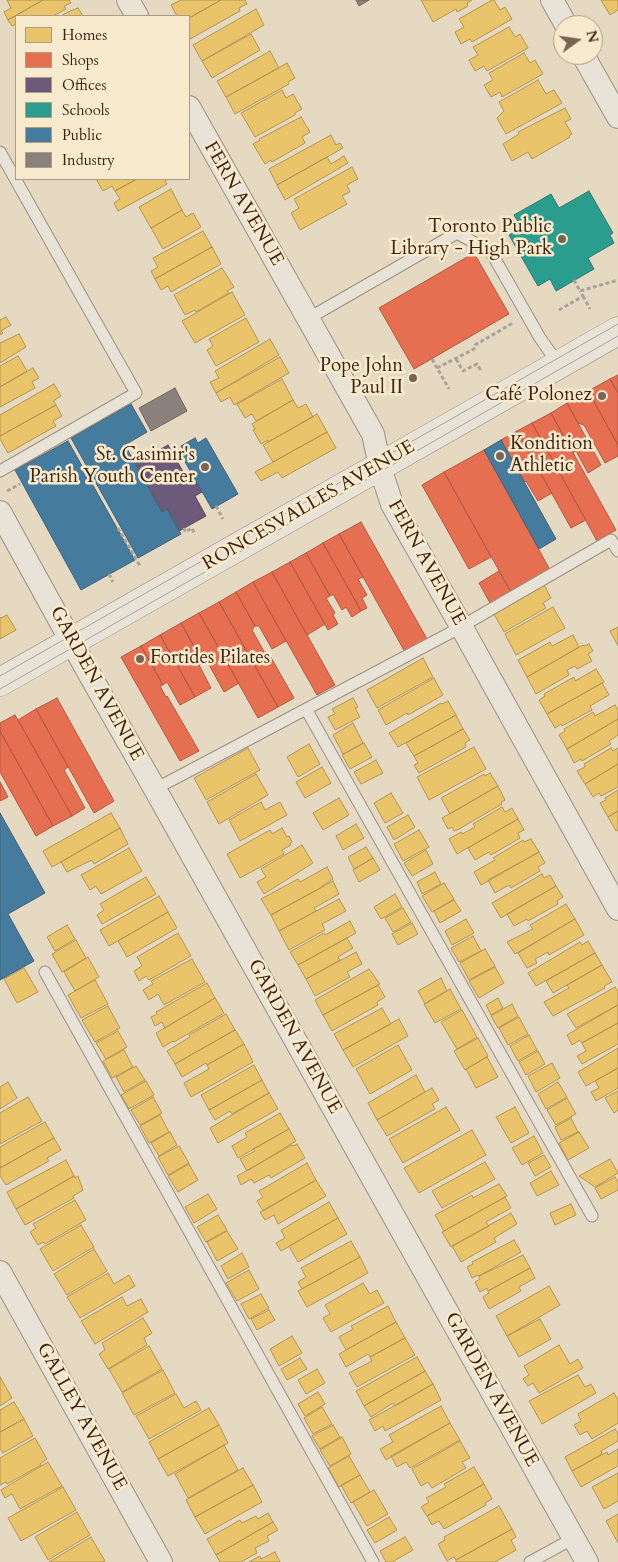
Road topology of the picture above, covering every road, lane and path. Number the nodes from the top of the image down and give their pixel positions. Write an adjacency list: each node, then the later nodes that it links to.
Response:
1 (128, 0): 3 (street)
2 (552, 0): 4 (street)
3 (136, 15)
4 (560, 15)
5 (589, 65): 7 (street)
6 (190, 110): 18 (street, FERN AVENUE)
7 (618, 117)
8 (0, 152): 9 (lane)
9 (15, 179)
10 (16, 180): 27 (lane)
11 (574, 280): 13 (path)
12 (618, 280): 13 (path)
13 (580, 291): 14 (path)
14 (582, 296): 15 (path); 16 (path)
15 (590, 309)
16 (559, 310)
17 (527, 316): 18 (lane); 21 (path); 22 (lane)
18 (308, 318): 26 (street, FERN AVENUE)
19 (618, 331): 22 (street, RONCESVALLES AVENUE)
20 (432, 359): 23 (path)
21 (456, 359): 23 (path); 24 (path)
22 (559, 365): 26 (street, RONCESVALLES AVENUE)
23 (437, 368): 25 (path)
24 (481, 371)
25 (449, 389)
26 (380, 466): 39 (street, FERN AVENUE); 40 (street, RONCESVALLES AVENUE)
27 (0, 470)
28 (20, 484): 29 (path)
29 (2, 502): 40 (street, GARDEN AVENUE)
30 (216, 506): 31 (path)
31 (223, 519)
32 (118, 528): 36 (path)
33 (184, 528): 34 (path)
34 (195, 535)
35 (618, 552): 39 (lane)
36 (140, 566)
37 (109, 574): 38 (path)
38 (113, 582)
39 (462, 626): 42 (lane); 44 (street, FERN AVENUE)
40 (72, 642): 41 (street, RONCESVALLES AVENUE); 43 (street, GARDEN AVENUE)
41 (0, 682)
42 (306, 709): 43 (lane); 46 (lane)
43 (155, 789): 48 (street, GARDEN AVENUE)
44 (618, 909)
45 (44, 972): 50 (lane)
46 (592, 1216)
47 (0, 1272): 49 (street, GALLEY AVENUE)
48 (574, 1538): 51 (lane); 52 (street, GARDEN AVENUE)
49 (161, 1562)
50 (373, 1562)
51 (530, 1562)
52 (588, 1562)

